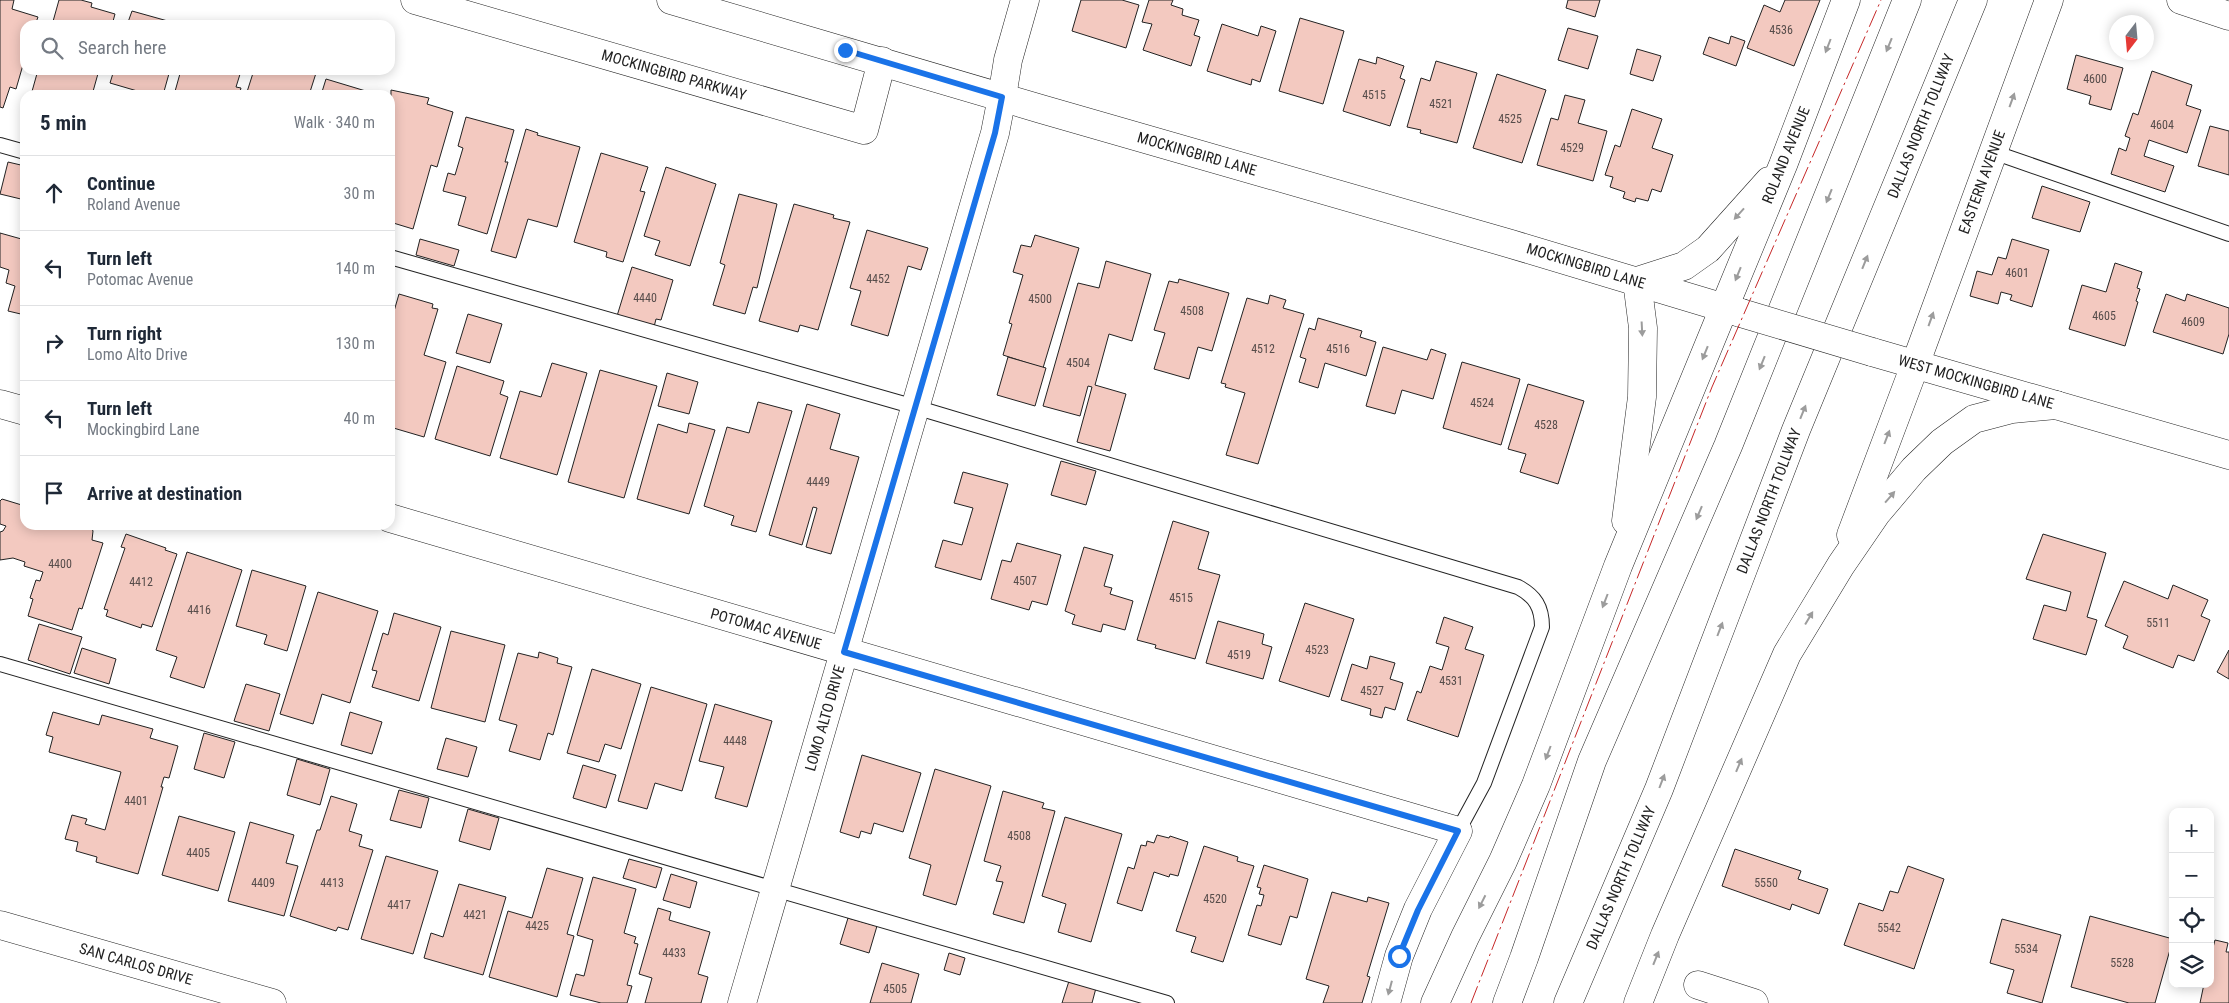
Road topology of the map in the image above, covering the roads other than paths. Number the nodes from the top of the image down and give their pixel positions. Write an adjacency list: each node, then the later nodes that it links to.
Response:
1 (415, 0): 10 (main road, MOCKINGBIRD PARKWAY)
2 (671, 0): 10 (main road, MOCKINGBIRD LANE)
3 (1025, 0): 11 (main road, LOMO ALTO DRIVE)
4 (1846, 0): 15 (main road, ROLAND AVENUE, one-way to 15)
5 (1907, 0): 40 (main road, one-way to 40)
6 (1973, 0): 41 (main road, DALLAS NORTH TOLLWAY, one-way to 6)
7 (2049, 0): 14 (main road, EASTERN AVENUE, one-way to 7)
8 (2182, 0): 9 (main road)
9 (2229, 16)
10 (882, 61): 11 (main road, MOCKINGBIRD LANE)
11 (1002, 97): 18 (main road, MOCKINGBIRD LANE); 23 (main road, LOMO ALTO DRIVE)
12 (0, 144): 13 (lane)
13 (20, 150)
14 (1993, 152): 16 (lane); 20 (main road, EASTERN AVENUE, one-way to 14)
15 (1783, 164): 18 (main road, one-way to 18); 19 (main road, ROLAND AVENUE, one-way to 19)
16 (2229, 234)
17 (395, 258): 23 (lane)
18 (1637, 281): 19 (main road, MOCKINGBIRD LANE); 28 (main road, one-way to 28)
19 (1732, 311): 20 (main road, WEST MOCKINGBIRD LANE, bridge); 28 (main road, ROLAND AVENUE, one-way to 28)
20 (1915, 364): 22 (main road, WEST MOCKINGBIRD LANE); 27 (main road, EASTERN AVENUE, one-way to 20)
21 (0, 404): 24 (main road)
22 (2056, 405): 25 (main road, WEST MOCKINGBIRD LANE); 27 (main road, one-way to 22)
23 (915, 407): 29 (main road, LOMO ALTO DRIVE); 31 (lane)
24 (20, 410)
25 (2229, 454)
26 (395, 519): 29 (main road, POTOMAC AVENUE)
27 (1841, 565): 42 (main road, one-way to 27)
28 (1618, 566): 39 (main road, one-way to 39)
29 (844, 652): 31 (main road, POTOMAC AVENUE); 32 (main road, LOMO ALTO DRIVE)
30 (0, 664): 32 (lane)
31 (1458, 831): 38 (main road, one-way to 38)
32 (775, 888): 36 (main road, LOMO ALTO DRIVE); 37 (lane)
33 (0, 925): 35 (main road, SAN CARLOS DRIVE)
34 (1698, 985): 43 (main road)
35 (272, 1003)
36 (742, 1003)
37 (1167, 1003)
38 (1386, 1003)
39 (1435, 1003)
40 (1507, 1003)
41 (1568, 1003)
42 (1638, 1003)
43 (1754, 1003)

